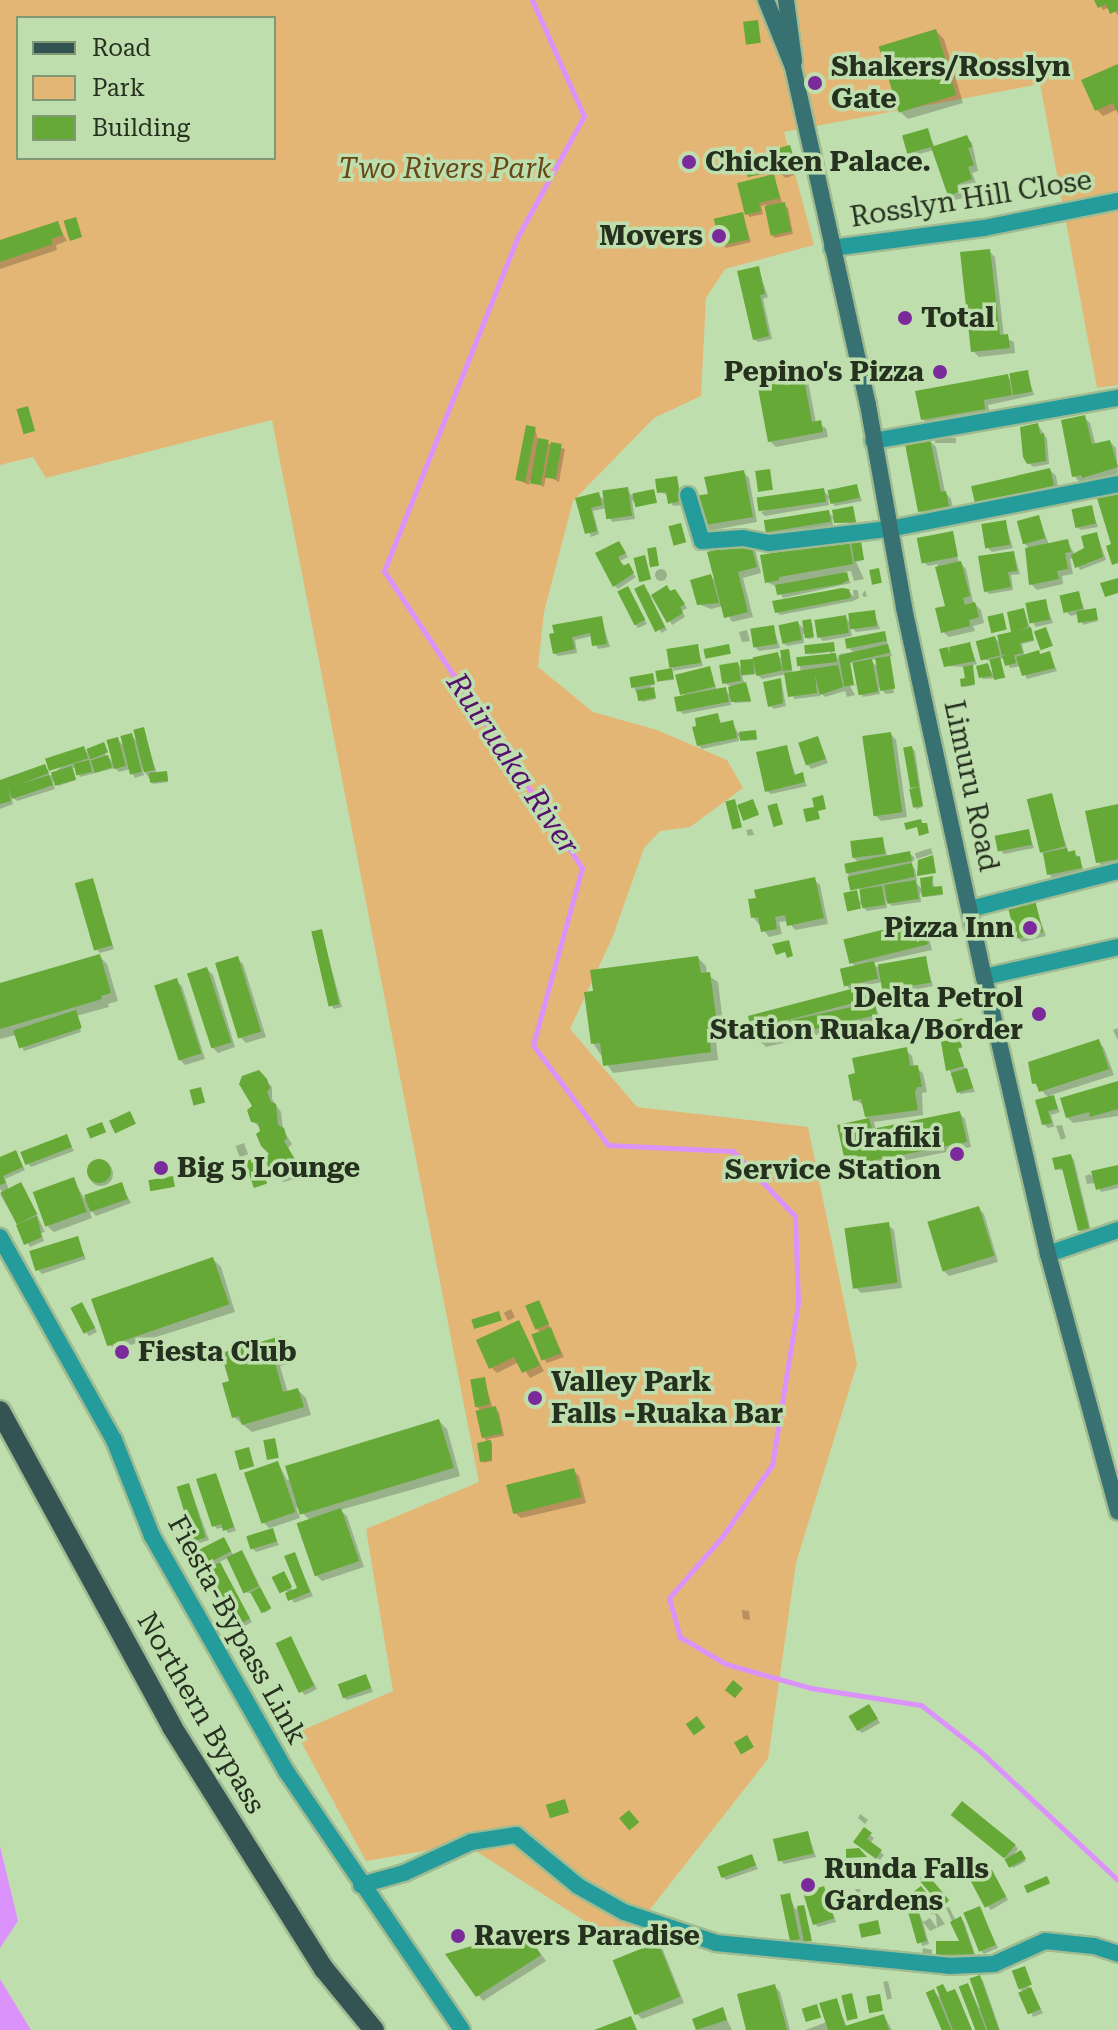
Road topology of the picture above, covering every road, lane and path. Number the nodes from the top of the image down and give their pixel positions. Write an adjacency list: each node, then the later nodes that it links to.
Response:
1 (766, 0): 4 (main road, Limuru Road)
2 (776, 0): 4 (main road, Limuru Road)
3 (786, 0): 4 (main road, Limuru Road)
4 (791, 61): 6 (main road, Limuru Road)
5 (1118, 201): 6 (street, Rosslyn Hill Close)
6 (832, 248): 8 (main road, Limuru Road)
7 (1118, 398): 8 (street)
8 (873, 441): 11 (main road, Limuru Road)
9 (1118, 484): 11 (street)
10 (688, 495): 11 (street)
11 (889, 529): 13 (main road, Limuru Road)
12 (1118, 871): 13 (street)
13 (970, 909): 15 (main road, Limuru Road)
14 (1118, 947): 15 (street)
15 (984, 977): 18 (main road, Limuru Road)
16 (1118, 1230): 18 (street)
17 (0, 1237): 22 (street, Fiesta-Bypass Link)
18 (1048, 1254): 20 (main road, Limuru Road)
19 (0, 1411): 24 (main road, Northern Bypass)
20 (1113, 1486): 21 (main road, Limuru Road)
21 (1118, 1512)
22 (361, 1885): 23 (street); 25 (street, Fiesta-Bypass Link)
23 (1118, 1954)
24 (374, 2030)
25 (462, 2030)

